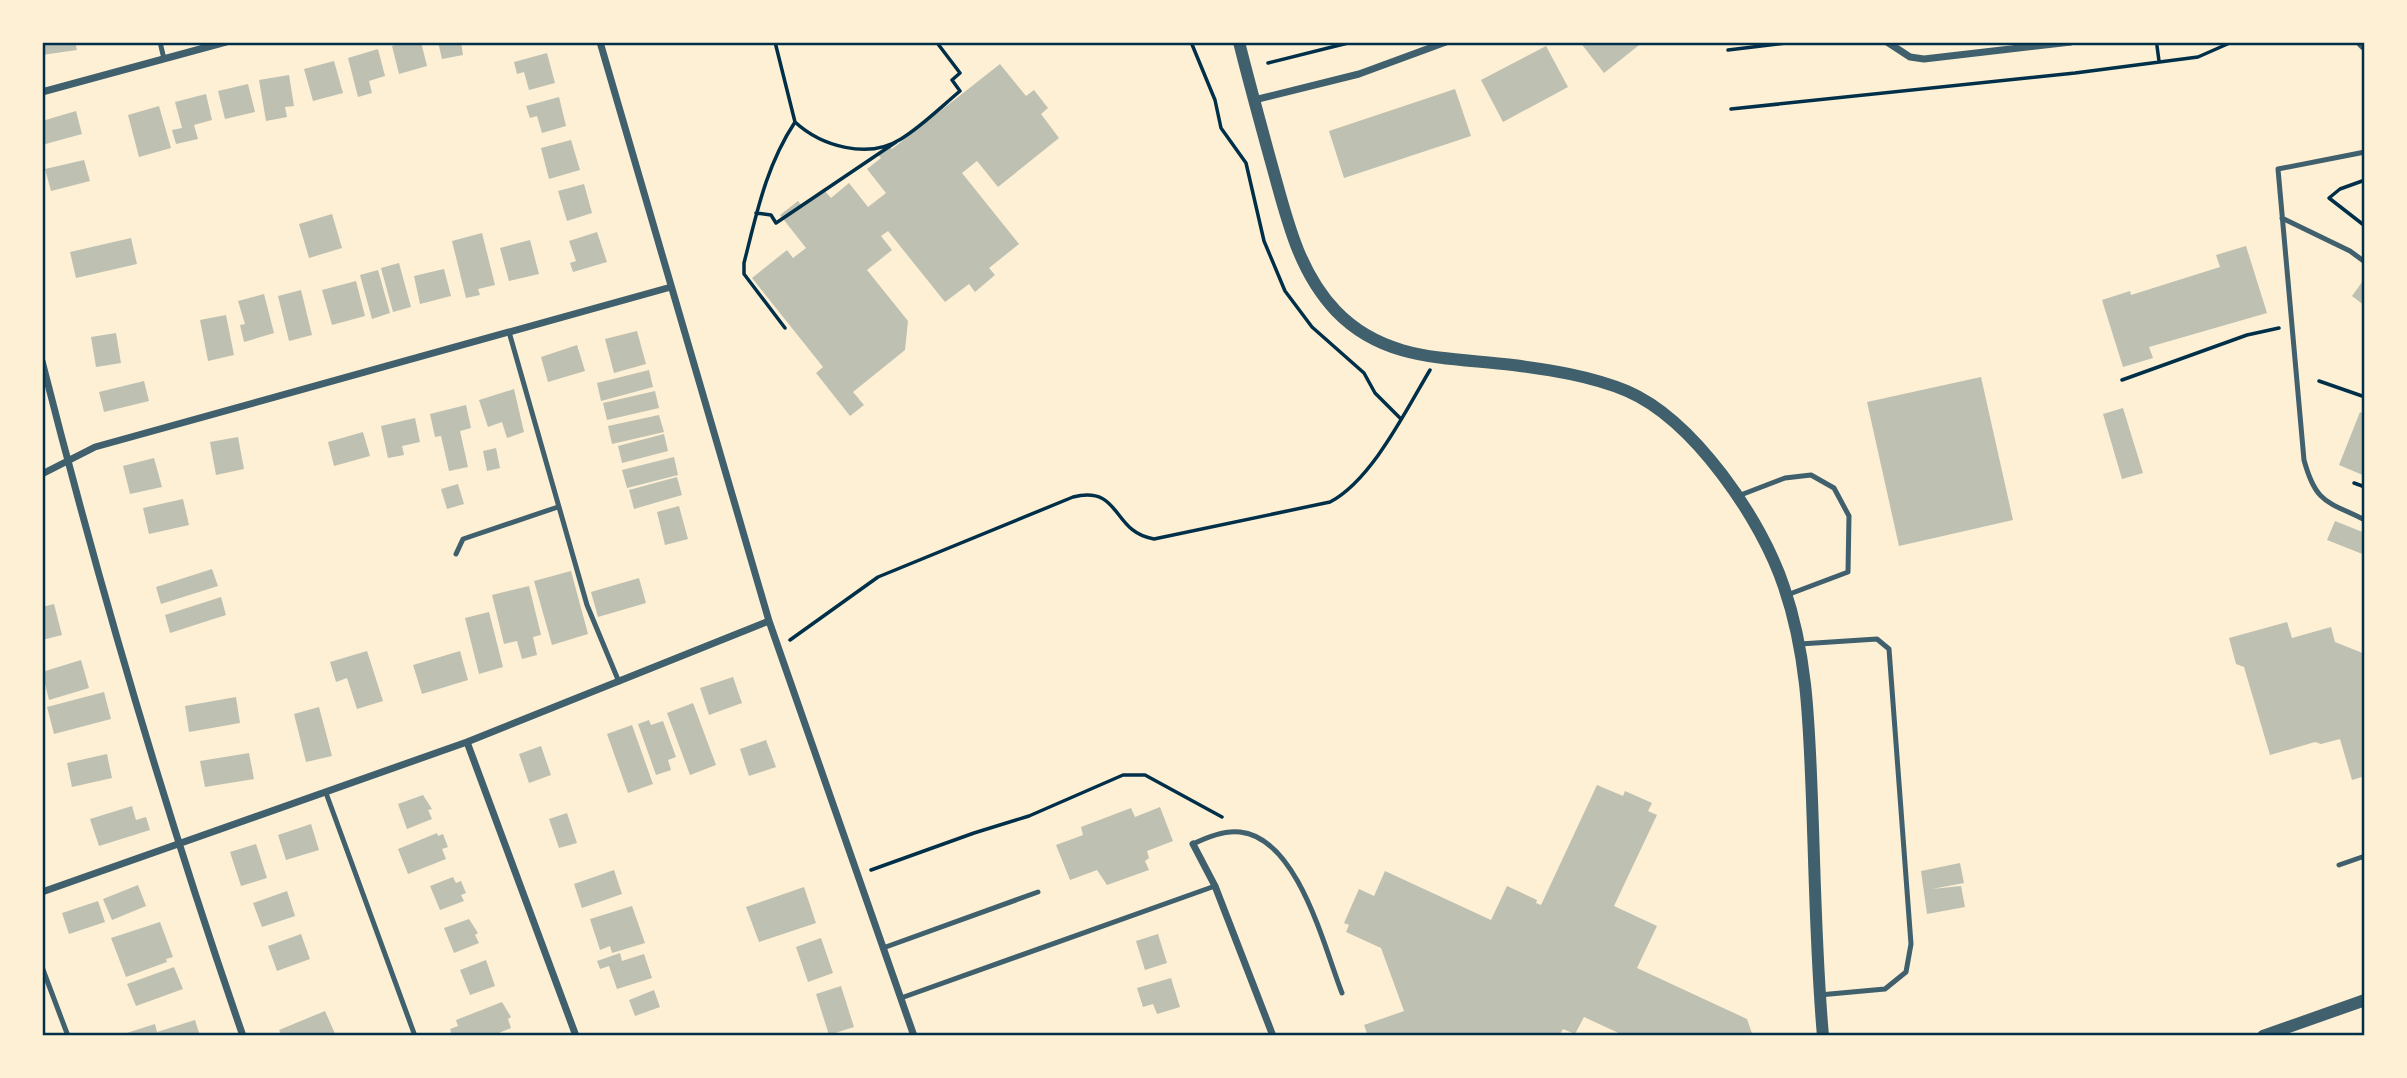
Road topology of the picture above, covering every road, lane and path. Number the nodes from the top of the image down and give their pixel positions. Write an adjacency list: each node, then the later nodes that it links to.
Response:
1 (160, 42): 15 (lane)
2 (226, 42): 15 (street)
3 (600, 42): 29 (street)
4 (775, 42): 21 (path)
5 (1239, 42): 19 (street)
6 (1352, 42): 17 (path)
7 (1446, 42): 19 (street)
8 (1794, 42): 14 (path)
9 (1887, 42): 10 (street)
10 (2071, 42)
11 (2232, 42): 16 (path)
12 (938, 44): 22 (path)
13 (2157, 46): 16 (path)
14 (1728, 50)
15 (164, 59): 18 (street)
16 (2159, 62): 20 (path)
17 (1268, 64)
18 (42, 92)
19 (1254, 100): 33 (street)
20 (1731, 109)
21 (795, 122): 22 (path); 25 (path)
22 (899, 141): 25 (path)
23 (2365, 152): 26 (lane)
24 (2365, 180): 27 (path)
25 (756, 213): 31 (path)
26 (2283, 218): 28 (lane); 44 (lane)
27 (2365, 226)
28 (2365, 262)
29 (671, 287): 32 (street); 47 (street)
30 (2286, 326): 35 (path)
31 (785, 328)
32 (509, 332): 38 (street); 43 (lane)
33 (1436, 359): 42 (street); 49 (path)
34 (42, 361): 38 (street)
35 (2122, 380)
36 (2319, 381): 37 (path)
37 (2365, 397)
38 (67, 461): 39 (street); 55 (street)
39 (42, 474)
40 (2354, 483): 41 (path)
41 (2365, 487)
42 (1738, 496): 46 (street); 46 (lane)
43 (558, 507): 45 (lane); 50 (lane)
44 (2365, 520)
45 (456, 554)
46 (1787, 596): 48 (street)
47 (769, 621): 49 (street); 50 (street)
48 (1800, 643): 65 (street); 65 (lane)
49 (779, 649): 62 (street)
50 (619, 682): 51 (street)
51 (467, 742): 52 (street); 71 (street)
52 (326, 793): 55 (street); 70 (lane)
53 (1222, 817): 58 (path)
54 (1194, 844): 59 (street); 64 (lane)
55 (178, 846): 60 (street); 69 (street)
56 (2365, 856): 57 (lane)
57 (2339, 865)
58 (871, 870)
59 (1215, 886): 66 (lane); 73 (street)
60 (42, 892)
61 (1038, 892): 62 (lane)
62 (883, 948): 66 (street)
63 (42, 967): 68 (lane)
64 (1342, 993)
65 (1819, 995): 74 (street)
66 (901, 998): 72 (street)
67 (2365, 1000): 75 (street)
68 (68, 1036)
69 (243, 1036)
70 (415, 1036)
71 (576, 1036)
72 (914, 1036)
73 (1273, 1036)
74 (1823, 1036)
75 (2263, 1036)

